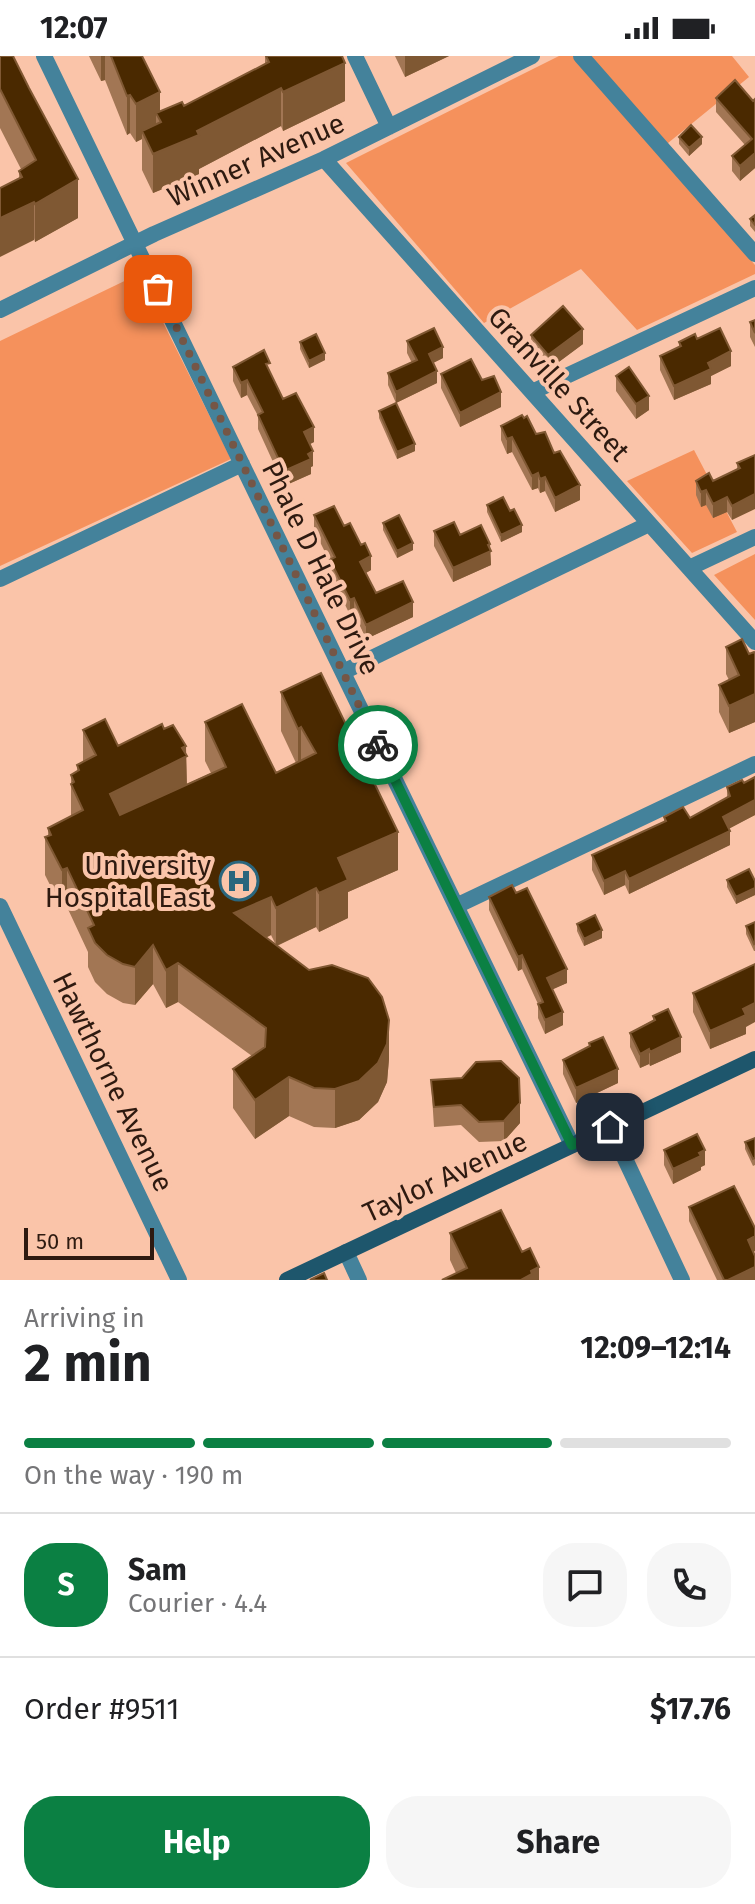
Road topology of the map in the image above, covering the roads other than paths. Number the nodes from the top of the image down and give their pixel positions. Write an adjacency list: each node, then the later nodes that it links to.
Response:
1 (44, 56): 7 (street, Phale D Hale Drive)
2 (355, 56): 5 (street)
3 (532, 56): 5 (street, Winner Avenue)
4 (581, 56): 8 (street)
5 (389, 127): 6 (street, Winner Avenue)
6 (324, 159): 7 (street, Winner Avenue); 11 (street, Granville Street)
7 (135, 243): 10 (street, Winner Avenue); 12 (street, Phale D Hale Drive)
8 (755, 254)
9 (755, 288): 11 (street)
10 (0, 310)
11 (532, 392): 13 (street, Granville Street)
12 (242, 464): 16 (street); 18 (street, Phale D Hale Drive)
13 (649, 524): 15 (street, Granville Street); 18 (street)
14 (755, 537): 15 (street)
15 (689, 568): 17 (street, Granville Street)
16 (0, 579)
17 (755, 642)
18 (343, 672): 21 (street, Phale D Hale Drive)
19 (755, 764): 21 (street)
20 (0, 906): 26 (street, Hawthorne Avenue)
21 (456, 906): 24 (street, Phale D Hale Drive)
22 (755, 1059): 23 (main road, Taylor Avenue)
23 (610, 1127): 24 (main road, Taylor Avenue); 29 (street)
24 (572, 1145): 25 (main road, Taylor Avenue)
25 (346, 1252): 27 (main road, Taylor Avenue); 28 (street)
26 (179, 1280)
27 (287, 1280)
28 (359, 1280)
29 (682, 1280)

